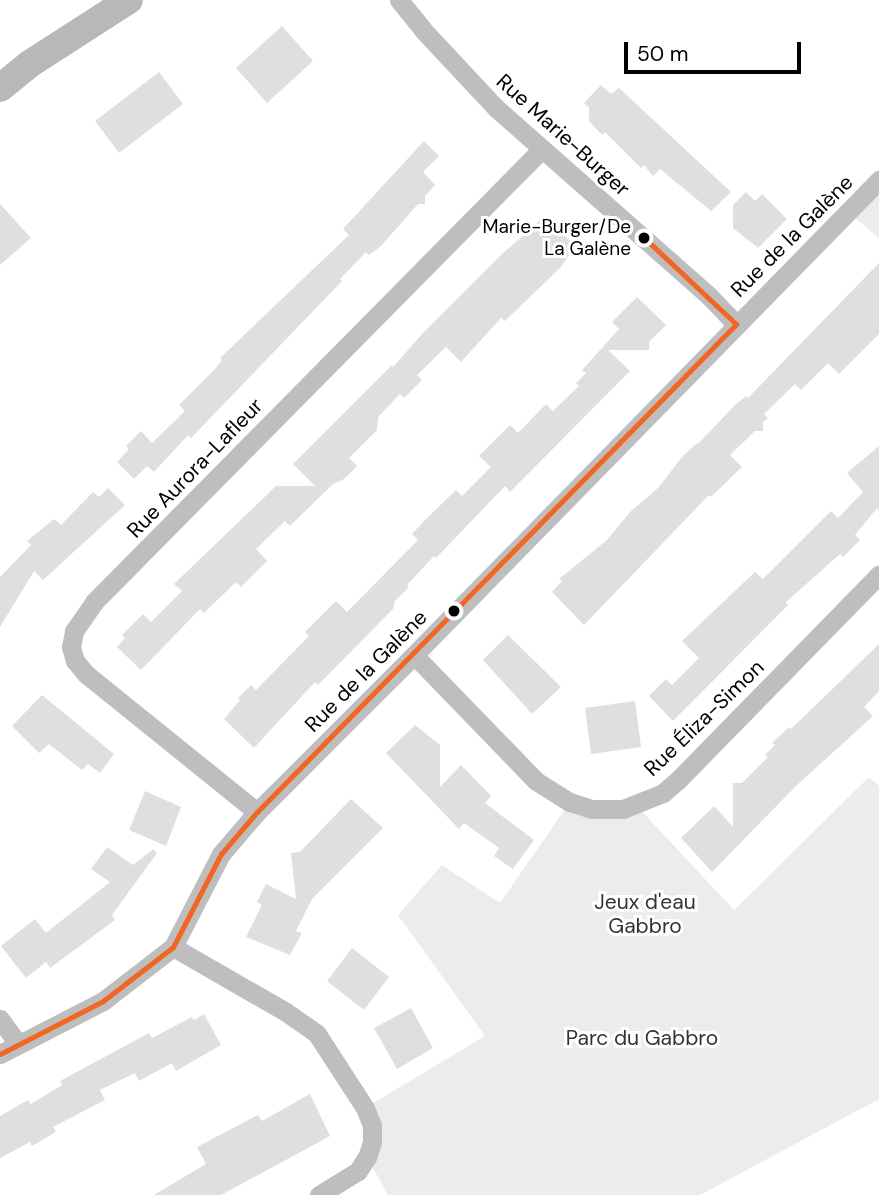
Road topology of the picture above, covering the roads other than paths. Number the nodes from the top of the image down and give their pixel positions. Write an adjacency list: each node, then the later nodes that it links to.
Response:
1 (130, 0): 3 (street)
2 (399, 0): 4 (street, Rue Marie-Burger)
3 (0, 88)
4 (541, 150): 6 (street, Rue Marie-Burger); 9 (street, Rue Aurora-Lafleur)
5 (879, 180): 6 (street, Rue de la Galène)
6 (736, 324): 8 (street, Rue de la Galène)
7 (879, 575): 8 (street, Rue Éliza-Simon)
8 (414, 655): 9 (street, Rue de la Galène)
9 (257, 812): 10 (street, Rue de la Galène)
10 (173, 947): 12 (street, Rue de la Galène); 14 (street)
11 (0, 1019): 12 (street)
12 (18, 1044): 13 (street, Rue de la Galène)
13 (0, 1054)
14 (319, 1195)

